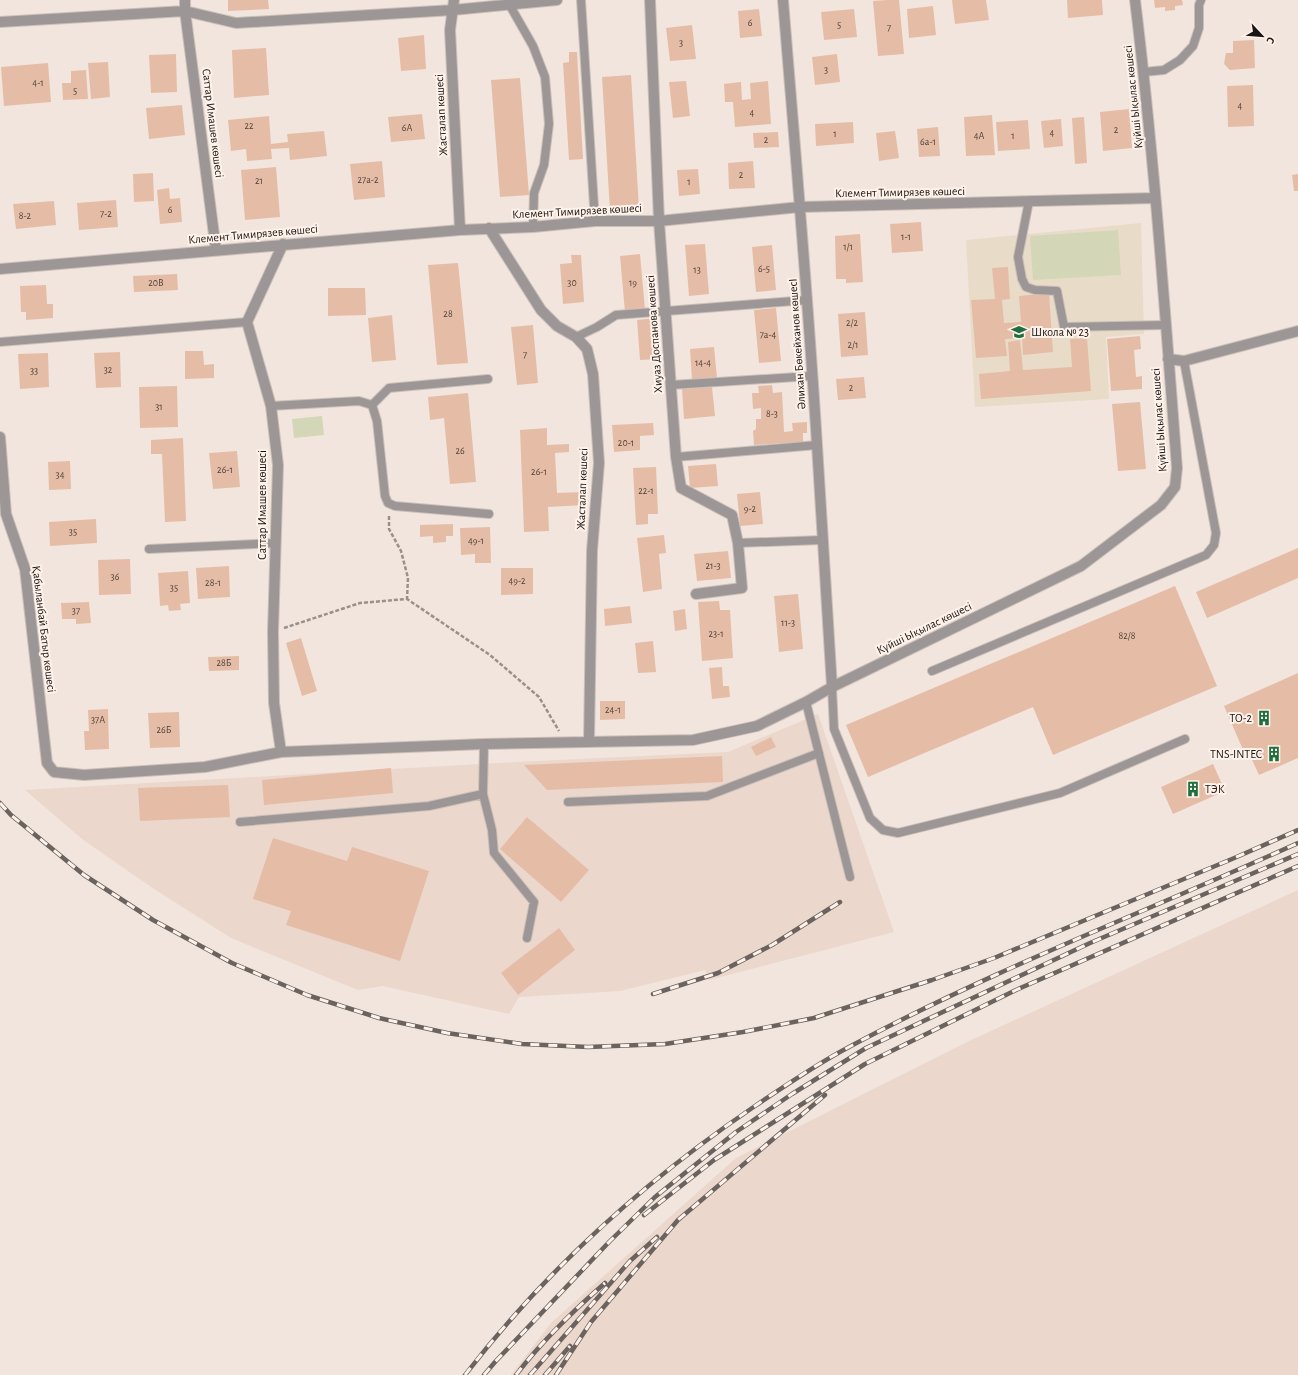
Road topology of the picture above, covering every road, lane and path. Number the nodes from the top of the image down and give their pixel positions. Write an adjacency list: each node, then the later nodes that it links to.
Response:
1 (185, 0): 10 (street, Саттар Имашев көшесі)
2 (557, 0): 8 (street)
3 (581, 0): 16 (lane)
4 (650, 0): 17 (street, Хиуаз Доспанова көшесі)
5 (782, 0): 15 (street, Әлихан Бөкейханов көшесI)
6 (1135, 0): 12 (street, Күйші Ықылас көшесі)
7 (1201, 0): 12 (lane)
8 (509, 4): 9 (street); 18 (lane)
9 (454, 5): 10 (street); 20 (street, Жасталап көшесі)
10 (185, 11): 11 (street); 22 (street, Саттар Имашев көшесі)
11 (0, 22)
12 (1144, 72): 13 (street, Күйші Ықылас көшесі)
13 (1155, 198): 14 (street, Клемент Тимирязев көшесі); 27 (street, Күйші Ықылас көшесі)
14 (1029, 202): 15 (street, Клемент Тимирязев көшесі); 27 (lane)
15 (800, 207): 17 (street, Клемент Тимирязев көшесі); 24 (street, Әлихан Бөкейханов көшесI)
16 (595, 221): 17 (street, Клемент Тимирязев көшесі); 18 (street, Клемент Тимирязев көшесі)
17 (659, 221): 25 (street, Хиуаз Доспанова көшесі)
18 (533, 227): 19 (street, Клемент Тимирязев көшесі)
19 (489, 228): 20 (street, Клемент Тимирязев көшесі); 29 (street, Жасталап көшесі)
20 (460, 230): 21 (street, Клемент Тимирязев көшесі)
21 (283, 244): 22 (street, Клемент Тимирязев көшесі); 26 (street)
22 (216, 250): 23 (street, Клемент Тимирязев көшесі)
23 (0, 269)
24 (807, 300): 25 (lane); 33 (street, Әлихан Бөкейханов көшесI)
25 (665, 311): 29 (lane); 35 (street, Хиуаз Доспанова көшесі)
26 (247, 322): 30 (lane); 37 (street, Саттар Имашев көшесі)
27 (1166, 325): 31 (street, Күйші Ықылас көшесі)
28 (1298, 331): 32 (street)
29 (576, 337): 54 (street, Жасталап көшесі)
30 (0, 342)
31 (1168, 358): 32 (street); 51 (street, Күйші Ықылас көшесі)
32 (1184, 361): 50 (lane)
33 (812, 376): 35 (lane); 39 (street, Әлихан Бөкейханов көшесI)
34 (488, 379): 36 (lane)
35 (671, 386): 40 (street, Хиуаз Доспанова көшесі)
36 (372, 405): 37 (lane); 41 (lane)
37 (271, 406): 44 (street, Саттар Имашев көшесі)
38 (0, 437): 59 (street, Қабыланбай Батыр көшесі)
39 (817, 445): 40 (lane); 43 (street, Әлихан Бөкейханов көшесI)
40 (676, 457): 45 (street, Хиуаз Доспанова көшесі)
41 (388, 503): 42 (lane); 48 (path)
42 (489, 514)
43 (822, 540): 45 (lane); 51 (street, Әлихан Бөкейханов көшесI)
44 (275, 543): 46 (lane); 49 (street, Саттар Имашев көшесі)
45 (738, 543): 47 (street, Хиуаз Доспанова көшесі)
46 (149, 549)
47 (696, 594)
48 (407, 599): 49 (path); 55 (path)
49 (272, 632): 57 (street, Саттар Имашев көшесі)
50 (932, 671)
51 (832, 687): 52 (street, Күйші Ықылас көшесі); 53 (lane)
52 (806, 702): 54 (street, Күйші Ықылас көшесі); 58 (lane)
53 (1185, 739)
54 (589, 741): 55 (street, Күйші Ықылас көшесі)
55 (565, 742): 56 (street, Күйші Ықылас көшесі)
56 (484, 744): 57 (street, Күйші Ықылас көшесі); 60 (lane)
57 (281, 752): 59 (street, Күйші Ықылас көшесі)
58 (819, 753): 61 (lane); 63 (lane)
59 (84, 775)
60 (483, 794): 62 (lane); 64 (lane)
61 (568, 802)
62 (240, 822)
63 (850, 877)
64 (528, 938)

